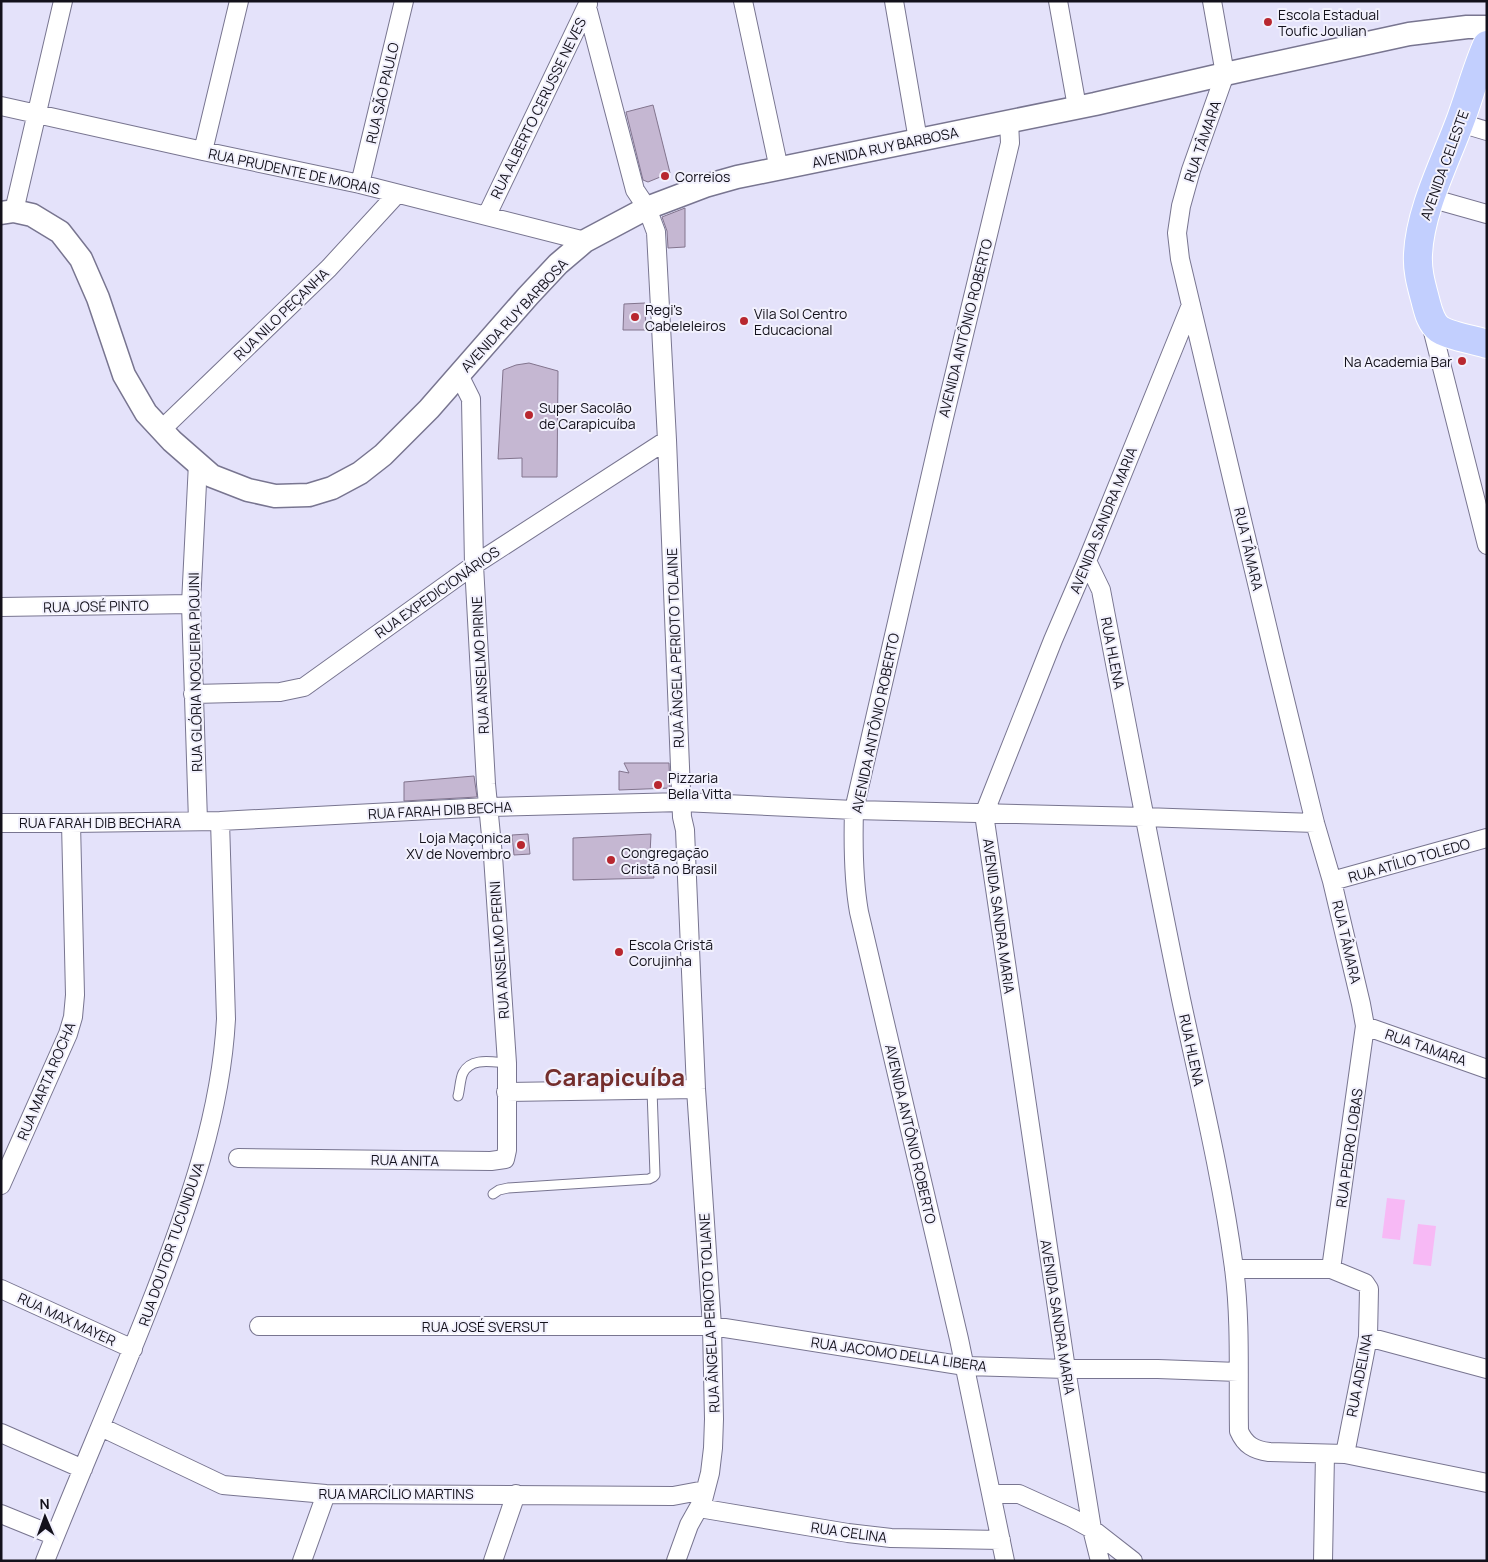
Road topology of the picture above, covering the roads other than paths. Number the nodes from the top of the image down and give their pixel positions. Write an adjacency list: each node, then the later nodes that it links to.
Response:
1 (63, 1): 14 (street)
2 (239, 1): 19 (street)
3 (404, 1): 21 (street, RUA SÃO PAULO)
4 (743, 1): 20 (street)
5 (894, 1): 18 (street)
6 (1058, 1): 13 (street)
7 (1212, 1): 11 (street)
8 (588, 4): 24 (street, RUA ÂNGELA PERIOTO TOLAINE); 27 (street, RUA ALBERTO CERUSSE NEVES)
9 (1487, 28): 11 (street, AVENIDA RUY BARBOSA)
10 (1487, 45): 16 (main road, AVENIDA CELESTE)
11 (1225, 74): 13 (street, AVENIDA RUY BARBOSA); 29 (street, RUA TÂMARA)
12 (1, 106): 14 (street, RUA PRUDENTE DE MORAIS)
13 (1077, 107): 15 (street, AVENIDA RUY BARBOSA)
14 (37, 114): 19 (street, RUA PRUDENTE DE MORAIS); 25 (street)
15 (1009, 121): 18 (street, AVENIDA RUY BARBOSA); 45 (street, AVENIDA ANTÔNIO ROBERTO)
16 (1460, 123): 17 (street); 23 (main road, AVENIDA CELESTE)
17 (1487, 131)
18 (918, 140): 20 (street, AVENIDA RUY BARBOSA)
19 (203, 151): 21 (street, RUA PRUDENTE DE MORAIS)
20 (779, 169): 24 (street, AVENIDA RUY BARBOSA)
21 (360, 184): 22 (street, RUA PRUDENTE DE MORAIS)
22 (398, 194): 27 (street, RUA PRUDENTE DE MORAIS); 34 (street, RUA NILO PEÇANHA)
23 (1430, 198): 26 (street); 30 (main road, AVENIDA CELESTE)
24 (647, 208): 28 (street, AVENIDA RUY BARBOSA); 35 (street, RUA ÂNGELA PERIOTO TOLAINE)
25 (7, 212): 34 (street, AVENIDA RUY BARBOSA)
26 (1487, 214)
27 (487, 215): 28 (street, RUA PRUDENTE DE MORAIS)
28 (585, 241): 33 (street, AVENIDA RUY BARBOSA)
29 (1191, 305): 38 (street, AVENIDA SANDRA MARIA); 51 (street, RUA TÂMARA)
30 (1430, 317): 31 (main road, AVENIDA CELESTE); 32 (street, AVENIDA CELESTE)
31 (1476, 340): 32 (street, AVENIDA CELESTE)
32 (1445, 372): 37 (street, AVENIDA CELESTE)
33 (459, 375): 36 (street, AVENIDA RUY BARBOSA); 39 (street, RUA ANSELMO PIRINE)
34 (161, 430): 36 (street, AVENIDA RUY BARBOSA)
35 (666, 440): 39 (street, RUA EXPEDICIONÁRIOS); 43 (street, RUA ÂNGELA PERIOTO TOLAINE)
36 (198, 464): 40 (street, RUA GLÓRIA NOGUEIRA PIQUINI)
37 (1487, 545)
38 (1086, 562): 46 (street, AVENIDA SANDRA MARIA); 47 (street, RUA HLENA)
39 (474, 565): 42 (street, RUA EXPEDICIONÁRIOS); 44 (street, RUA ANSELMO PIRINE)
40 (190, 604): 41 (street, RUA JOSÉ PINTO); 42 (street, RUA GLÓRIA NOGUEIRA PIQUINI)
41 (1, 607)
42 (194, 694): 48 (street, RUA GLÓRIA NOGUEIRA PIQUINI)
43 (682, 802): 44 (street, RUA FARAH DIB BECHA); 45 (street, RUA FARAH DIB BECHA); 58 (street, RUA ÂNGELA PERIOTO TOLAINE)
44 (488, 807): 49 (street, RUA FARAH DIB BECHA); 56 (street, RUA ANSELMO PERINI)
45 (854, 810): 46 (street, RUA FARAH DIB BECHA); 72 (street, AVENIDA ANTÔNIO ROBERTO)
46 (984, 814): 47 (street, RUA FARAH DIB BECHA); 74 (street, AVENIDA SANDRA MARIA)
47 (1144, 816): 51 (street, RUA FARAH DIB BECHA); 65 (street, RUA HLENA)
48 (198, 821): 49 (street, RUA FARAH DIB BECHA); 52 (street, RUA FARAH DIB BECHARA)
49 (220, 821): 71 (street, RUA DOUTOR TUCUNDUVA)
50 (1, 823): 52 (street, RUA FARAH DIB BECHARA)
51 (1315, 823): 54 (street, RUA TÂMARA)
52 (71, 824): 63 (street, RUA MARTA ROCHA)
53 (1487, 838): 54 (street, RUA ATÍLIO TOLEDO)
54 (1332, 881): 55 (street, RUA TÂMARA)
55 (1365, 1026): 57 (street, RUA TAMARA); 66 (street, RUA PEDRO LOBAS)
56 (507, 1063): 60 (street, RUA ANSELMO PERINI); 61 (lane)
57 (1487, 1068)
58 (696, 1089): 59 (street); 69 (street, RUA ÂNGELA PERIOTO TOLIANE)
59 (652, 1090): 60 (street); 64 (lane)
60 (506, 1092): 62 (street, RUA ANITA)
61 (458, 1096)
62 (238, 1158)
63 (1, 1185)
64 (493, 1194)
65 (1234, 1269): 66 (street); 75 (street, RUA HLENA)
66 (1331, 1269): 70 (street, RUA ADELINA)
67 (1, 1289): 71 (street, RUA MAX MAYER)
68 (259, 1326): 69 (street, RUA JOSÉ SVERSUT)
69 (712, 1326): 72 (street, RUA JACOMO DELLA LIBERA); 83 (street, RUA ÂNGELA PERIOTO TOLIANE)
70 (1368, 1337): 73 (street); 79 (street, RUA ADELINA)
71 (133, 1349): 76 (street, RUA DOUTOR TUCUNDUVA)
72 (965, 1366): 74 (street, RUA JACOMO DELLA LIBERA); 86 (street, AVENIDA ANTÔNIO ROBERTO)
73 (1487, 1369)
74 (1066, 1370): 75 (street, RUA JACOMO DELLA LIBERA); 89 (street, AVENIDA SANDRA MARIA)
75 (1238, 1372): 78 (street, RUA HLENA)
76 (100, 1427): 81 (street, RUA DOUTOR TUCUNDUVA); 84 (street, RUA MARCÍLIO MARTINS)
77 (1, 1433): 81 (street)
78 (1325, 1454): 79 (street, RUA HLENA); 99 (street)
79 (1345, 1454): 82 (street, RUA HLENA)
80 (1487, 1468): 82 (street)
81 (84, 1469): 90 (street, RUA DOUTOR TUCUNDUVA)
82 (1479, 1481)
83 (705, 1490): 85 (street, RUA MARCÍLIO MARTINS); 87 (street, RUA ÂNGELA PERIOTO TOLIANE)
84 (326, 1494): 85 (street, RUA MARCÍLIO MARTINS); 93 (street)
85 (516, 1494): 94 (street)
86 (991, 1494): 89 (street); 91 (street, AVENIDA ANTÔNIO ROBERTO)
87 (699, 1508): 91 (street, RUA CELINA); 95 (street, RUA ÂNGELA PERIOTO TOLIANE)
88 (1, 1514): 90 (street)
89 (1092, 1529): 97 (street, AVENIDA SANDRA MARIA); 98 (street)
90 (55, 1536): 92 (street, RUA DOUTOR TUCUNDUVA)
91 (1001, 1540): 96 (street, AVENIDA ANTÔNIO ROBERTO)
92 (45, 1561)
93 (302, 1561)
94 (493, 1561)
95 (676, 1561)
96 (1005, 1561)
97 (1100, 1561)
98 (1133, 1561)
99 (1323, 1561)

